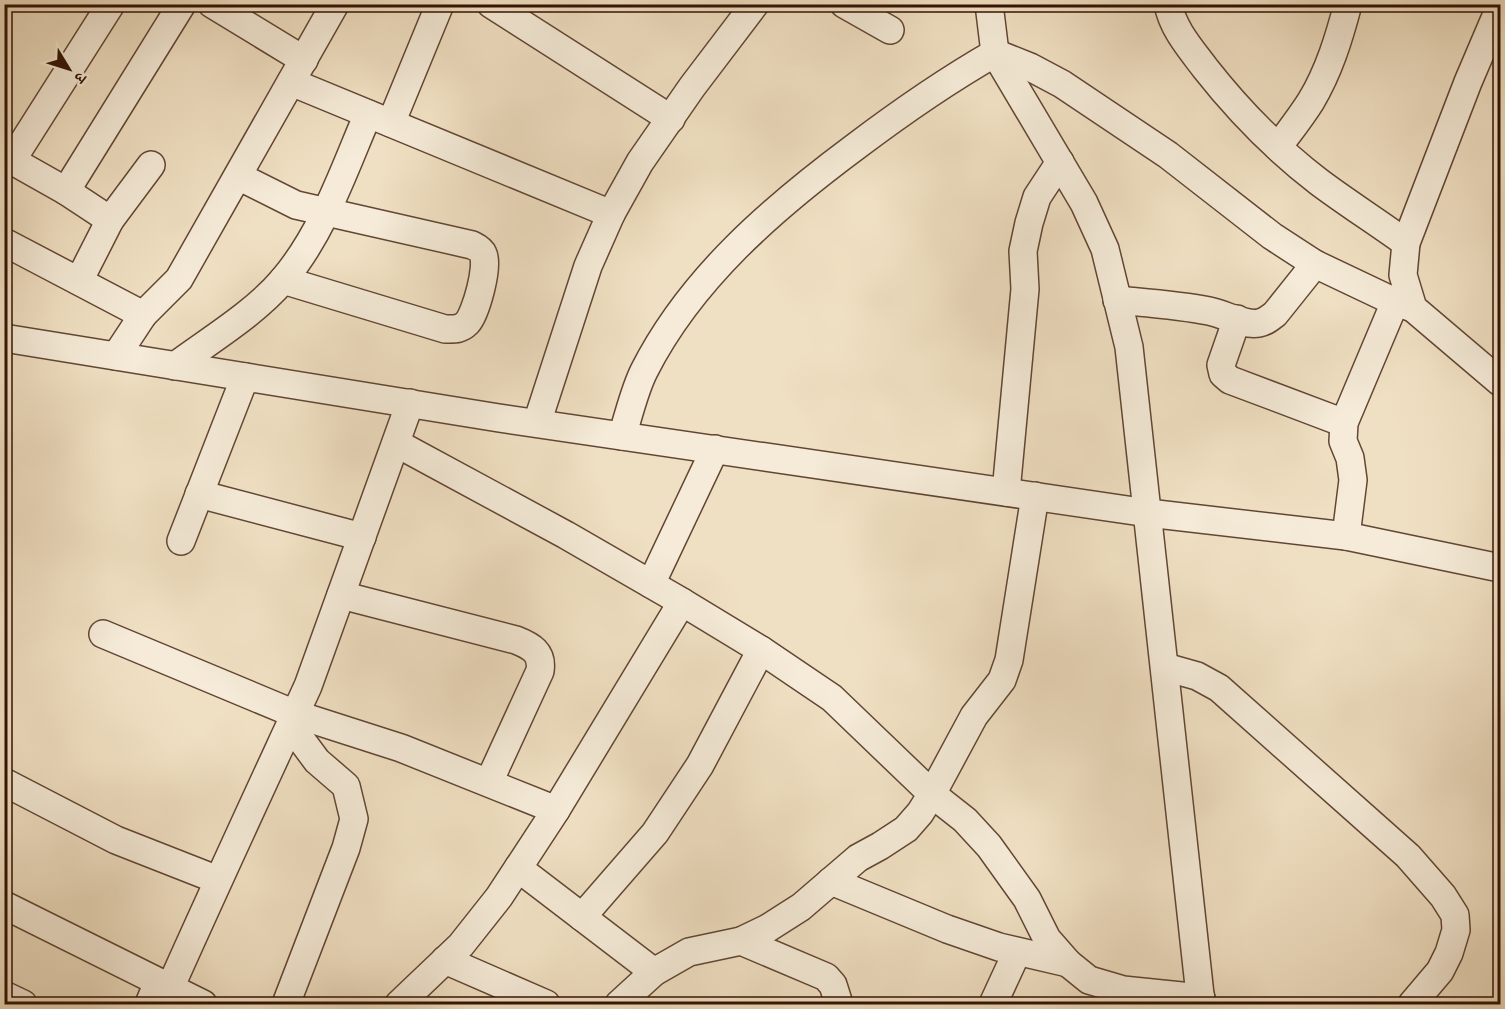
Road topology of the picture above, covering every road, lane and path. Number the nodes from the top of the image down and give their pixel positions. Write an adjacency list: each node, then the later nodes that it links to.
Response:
1 (182, 4): 23 (street)
2 (212, 4): 15 (street)
3 (336, 4): 15 (street)
4 (440, 4): 16 (street)
5 (491, 4): 17 (street)
6 (754, 4): 17 (street)
7 (844, 4): 13 (street)
8 (989, 4): 14 (street)
9 (1168, 4): 18 (street)
10 (1348, 4): 18 (street)
11 (110, 5): 19 (street)
12 (1500, 7): 28 (street)
13 (890, 30)
14 (995, 54): 20 (street); 29 (street); 44 (street)
15 (298, 71): 16 (street); 22 (street)
16 (379, 118): 24 (street); 25 (street)
17 (671, 119): 25 (street)
18 (1278, 147): 28 (street)
19 (8, 158): 23 (street)
20 (1060, 162): 32 (street); 47 (street)
21 (151, 165): 26 (street)
22 (238, 177): 24 (street); 34 (street)
23 (66, 191): 26 (street)
24 (325, 212): 30 (street); 30 (street)
25 (611, 214): 42 (street)
26 (110, 220): 31 (street)
27 (4, 242): 31 (street)
28 (1406, 243): 33 (street)
29 (1315, 264): 33 (street); 35 (street)
30 (283, 280): 38 (street)
31 (79, 281): 34 (street)
32 (1117, 300): 35 (street); 50 (street)
33 (1404, 305): 40 (street); 43 (street)
34 (143, 315): 37 (street)
35 (1237, 319): 43 (street)
36 (4, 338): 37 (street)
37 (116, 356): 38 (street)
38 (175, 366): 39 (street)
39 (245, 377): 41 (street); 48 (street)
40 (1500, 382)
41 (410, 403): 42 (street); 45 (street)
42 (537, 423): 44 (street)
43 (1344, 423): 51 (street)
44 (622, 436): 46 (street)
45 (396, 443): 52 (street); 55 (street)
46 (715, 449): 47 (street); 55 (street)
47 (1006, 492): 49 (street)
48 (199, 494): 52 (street); 53 (street)
49 (1035, 496): 50 (street); 64 (street)
50 (1148, 513): 51 (street); 60 (street)
51 (1346, 536): 54 (street)
52 (362, 537): 56 (street)
53 (181, 541)
54 (1500, 568)
55 (651, 584): 57 (street)
56 (341, 595): 61 (street); 63 (street)
57 (682, 602): 59 (street); 65 (street)
58 (103, 634): 61 (street)
59 (761, 650): 64 (street); 70 (street)
60 (1165, 667): 79 (street); 88 (street)
61 (293, 720): 63 (street); 67 (street); 82 (street)
62 (4, 782): 67 (street)
63 (489, 782): 65 (street)
64 (932, 794): 68 (street); 74 (street)
65 (556, 810): 66 (street)
66 (518, 868): 70 (street); 73 (street)
67 (218, 880): 76 (street)
68 (831, 881): 71 (street); 72 (street)
69 (4, 904): 76 (street)
70 (582, 917): 75 (street)
71 (741, 941): 75 (street); 86 (street)
72 (1017, 952): 74 (street); 87 (street)
73 (445, 960): 83 (street); 84 (street)
74 (1068, 963): 78 (street)
75 (654, 972): 85 (street)
76 (159, 992): 81 (street)
77 (4, 995): 80 (street)
78 (1122, 998): 79 (street)
79 (1201, 1001)
80 (23, 1005)
81 (202, 1005)
82 (286, 1005)
83 (399, 1005)
84 (546, 1005)
85 (619, 1005)
86 (839, 1005)
87 (993, 1005)
88 (1412, 1005)

